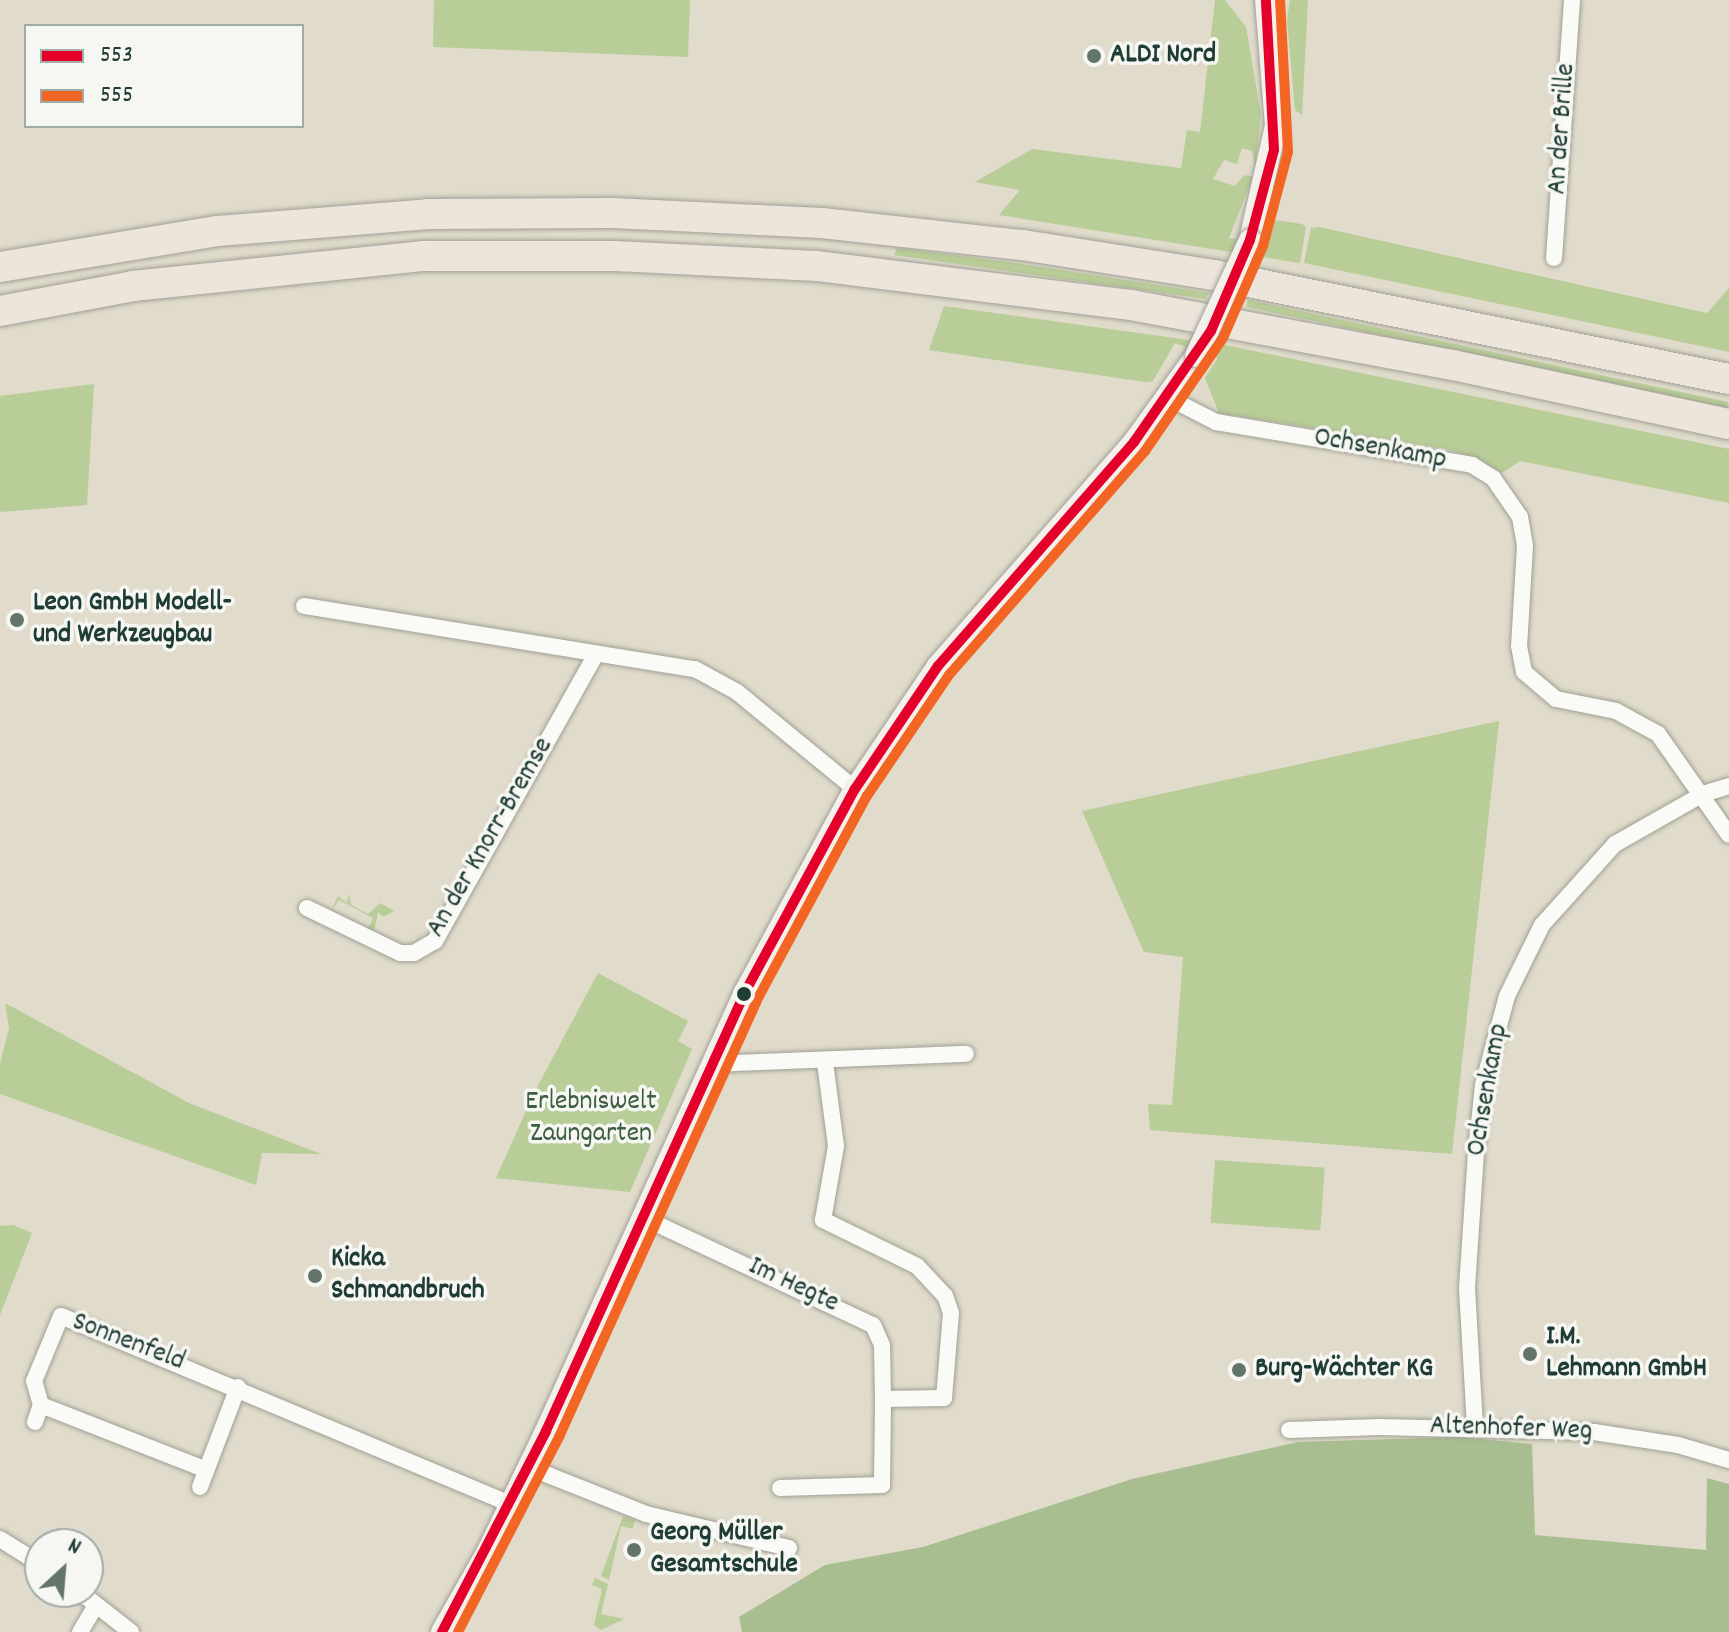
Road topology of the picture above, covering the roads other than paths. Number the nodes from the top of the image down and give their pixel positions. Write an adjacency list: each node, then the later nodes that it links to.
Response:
1 (1266, 0): 7 (street, bridge)
2 (1572, 0): 3 (street, An der Brille)
3 (1554, 258)
4 (0, 267): 6 (highway)
5 (0, 311): 8 (highway)
6 (1729, 379)
7 (1169, 398): 12 (street); 13 (street, Ochsenkamp)
8 (1729, 424)
9 (304, 606): 10 (street)
10 (595, 656): 12 (street); 15 (street, An der Knorr-Bremse)
11 (1729, 786): 13 (street)
12 (855, 789): 18 (street)
13 (1703, 794): 14 (street); 24 (street, Ochsenkamp)
14 (1729, 835)
15 (307, 908)
16 (966, 1054): 17 (street)
17 (825, 1062): 18 (street); 21 (street)
18 (712, 1064): 19 (street)
19 (642, 1217): 21 (street, Im Hegte); 27 (street)
20 (238, 1387): 22 (street, Sonnenfeld); 28 (street); 31 (street, Sonnenfeld)
21 (883, 1399): 30 (street, Im Hegte)
22 (41, 1405): 23 (street, Sonnenfeld); 28 (street)
23 (35, 1422)
24 (1475, 1427): 25 (street, Altenhofer Weg); 26 (street, Altenhofer Weg)
25 (1289, 1430)
26 (1729, 1460)
27 (528, 1467): 31 (street); 33 (street)
28 (207, 1470): 29 (street)
29 (200, 1487)
30 (780, 1488)
31 (511, 1504): 39 (street)
32 (0, 1539): 34 (street)
33 (789, 1548)
34 (24, 1554)
35 (94, 1608): 37 (street)
36 (100, 1608): 38 (street)
37 (80, 1632)
38 (131, 1632)
39 (442, 1632)

